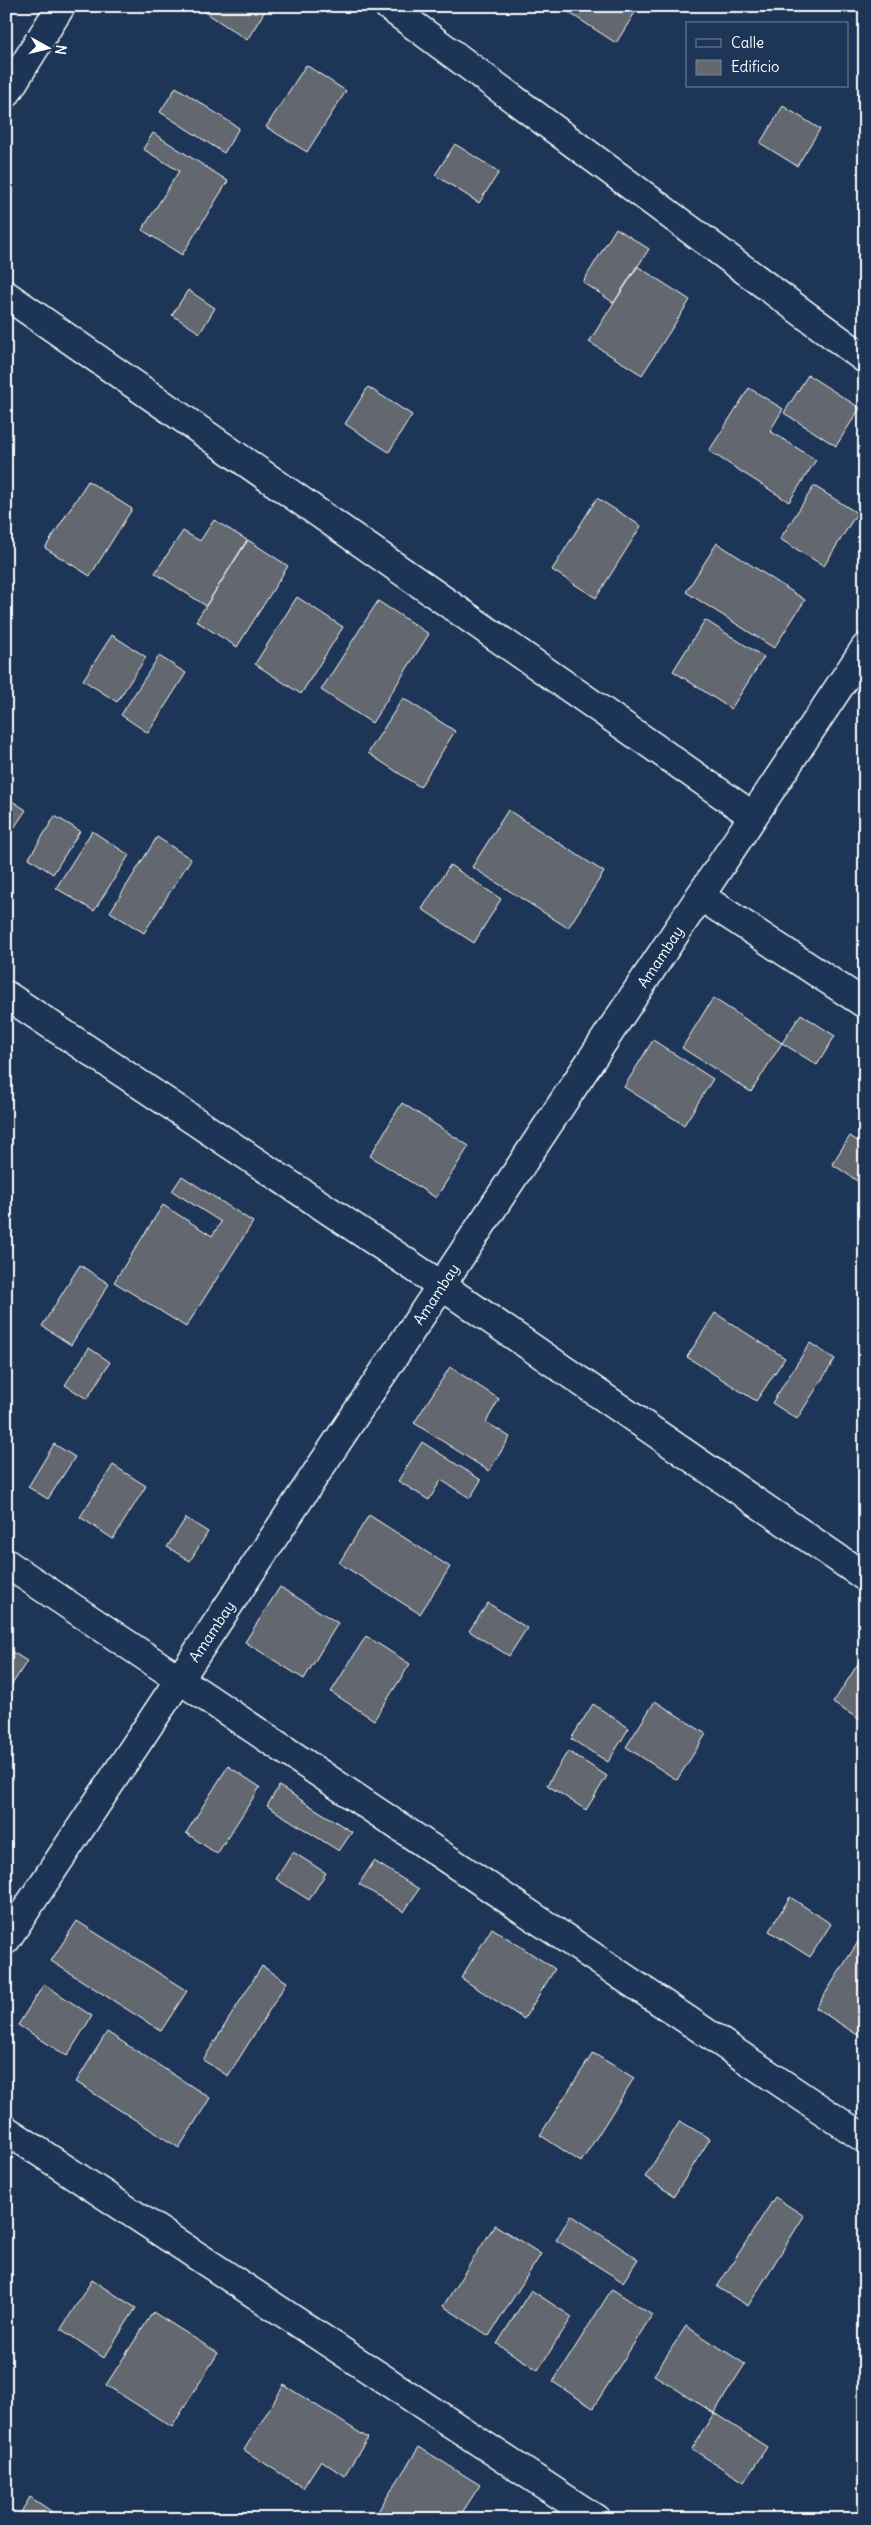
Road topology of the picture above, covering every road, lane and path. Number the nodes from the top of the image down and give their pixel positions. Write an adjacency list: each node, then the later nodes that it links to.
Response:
1 (61, 6): 3 (street)
2 (388, 6): 5 (street)
3 (6, 94)
4 (6, 296): 7 (street)
5 (865, 359)
6 (865, 648): 7 (street, Amambay)
7 (753, 816): 8 (street, Amambay)
8 (700, 896): 10 (street); 11 (street, Amambay)
9 (6, 995): 11 (street)
10 (865, 1004)
11 (442, 1286): 13 (street); 14 (street, Amambay)
12 (6, 1563): 14 (street)
13 (865, 1577)
14 (180, 1680): 15 (street, Amambay); 17 (street)
15 (6, 1940)
16 (6, 2130): 18 (street)
17 (865, 2139)
18 (596, 2519)

